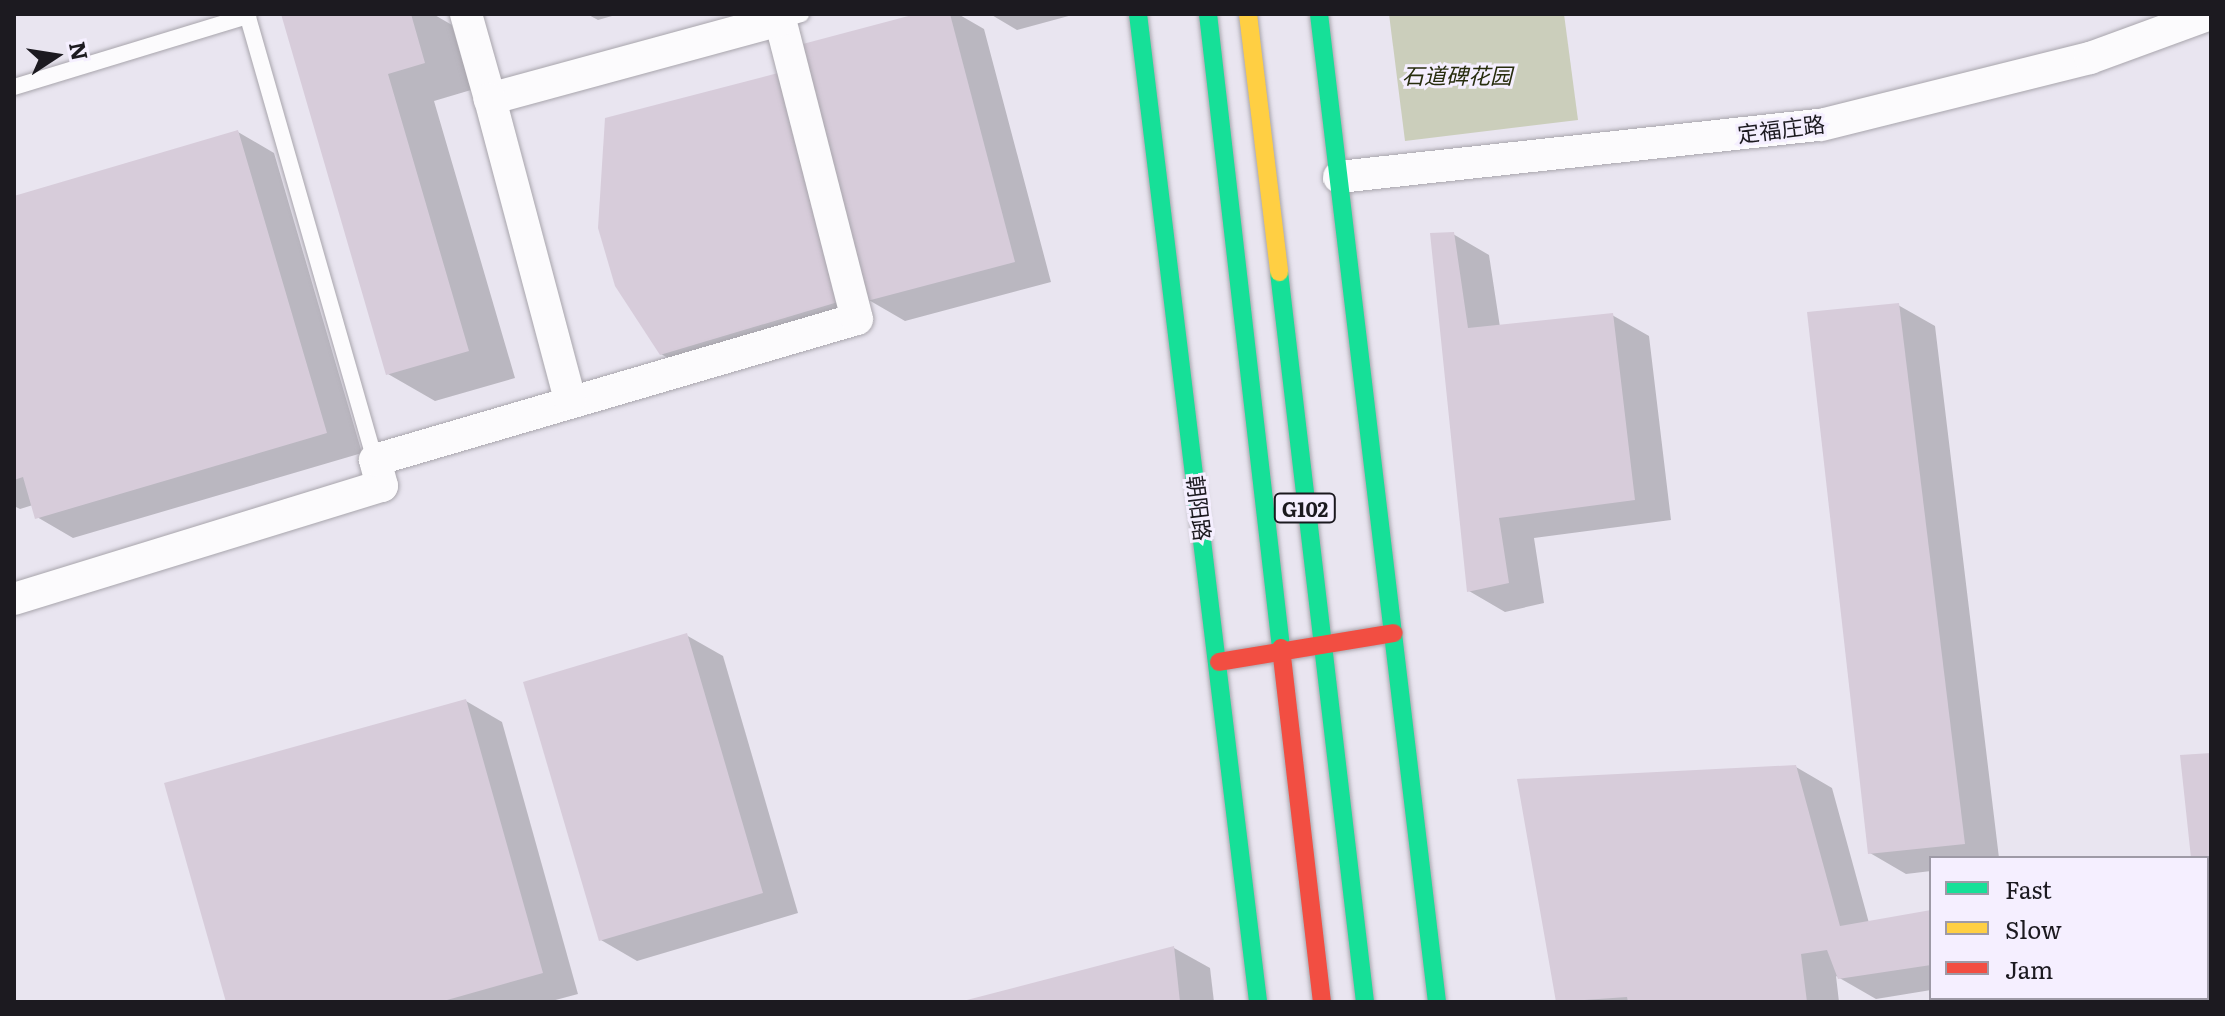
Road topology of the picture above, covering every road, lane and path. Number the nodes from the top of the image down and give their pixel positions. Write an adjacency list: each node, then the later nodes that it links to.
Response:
1 (466, 14): 10 (street)
2 (1138, 14): 18 (main road, 朝阳路)
3 (1208, 14): 17 (main road, G102)
4 (1248, 14): 16 (main road, G102)
5 (1319, 14): 11 (main road)
6 (2210, 14): 11 (street, 定福庄路)
7 (247, 15): 9 (lane); 13 (lane)
8 (791, 17): 10 (street); 12 (street)
9 (14, 87)
10 (490, 99): 12 (street)
11 (1339, 177): 15 (main road)
12 (570, 400): 13 (street)
13 (375, 460): 14 (street)
14 (14, 599)
15 (1394, 633): 16 (main road); 22 (main road)
16 (1321, 644): 17 (main road); 21 (main road, G102)
17 (1282, 651): 18 (main road); 20 (main road, G102)
18 (1219, 662): 19 (main road, 朝阳路)
19 (1258, 1002)
20 (1322, 1002)
21 (1365, 1002)
22 (1437, 1002)

